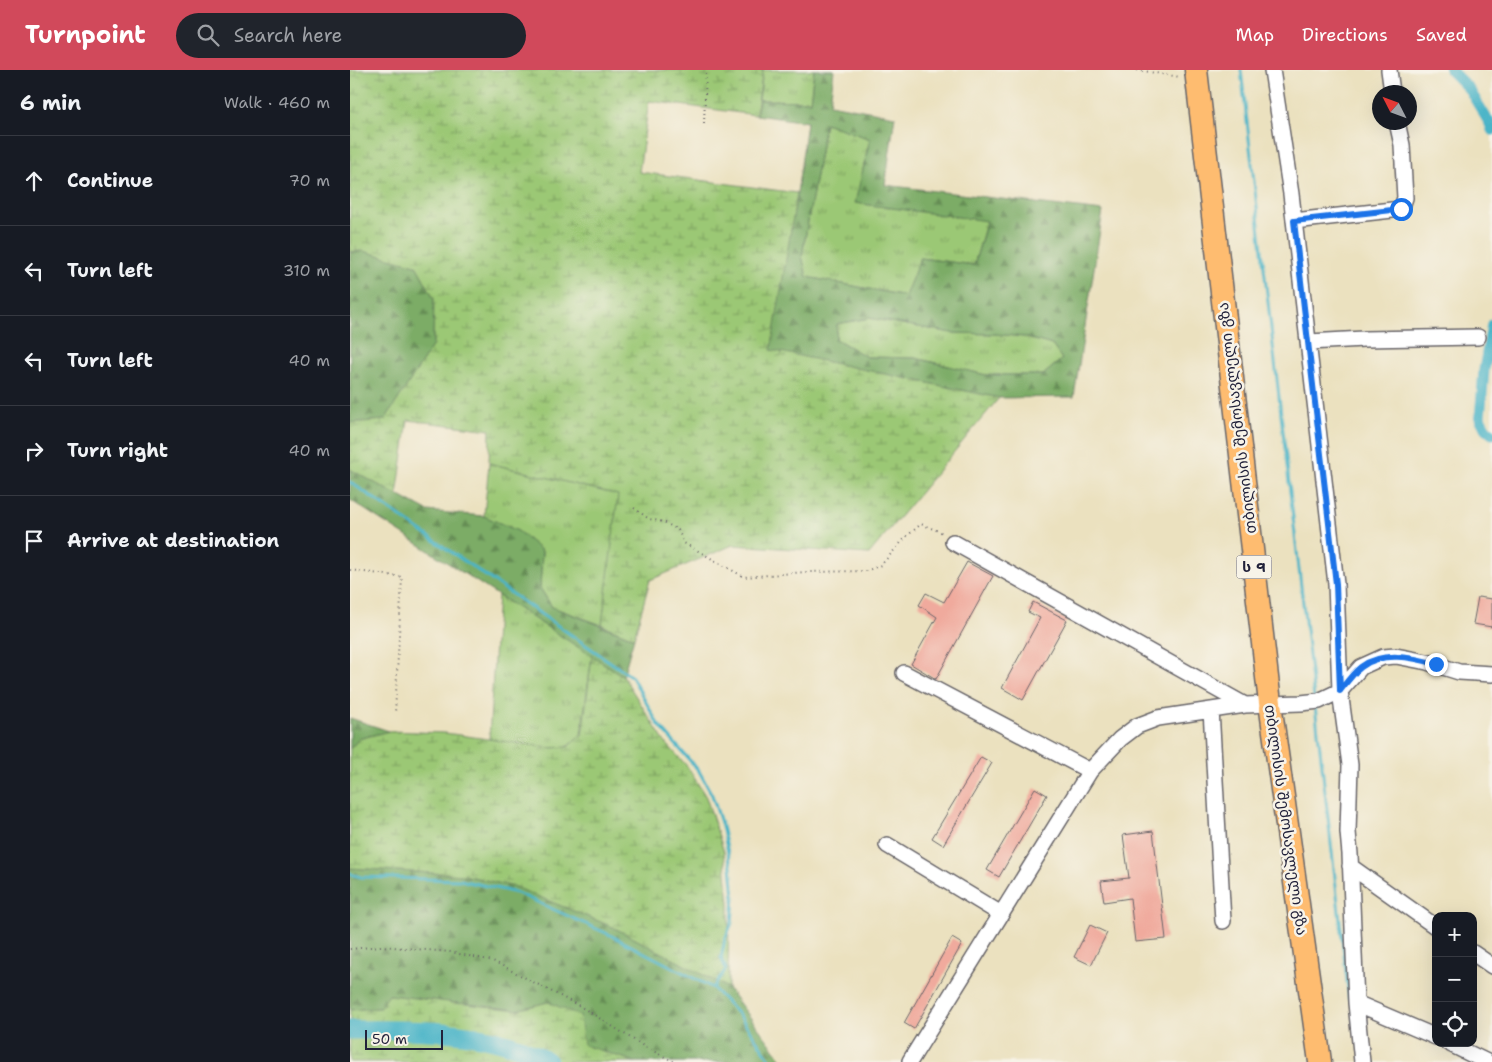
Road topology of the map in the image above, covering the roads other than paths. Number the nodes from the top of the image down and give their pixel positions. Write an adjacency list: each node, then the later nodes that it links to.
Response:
1 (1272, 70): 6 (street)
2 (1389, 70): 4 (street)
3 (1197, 75): 13 (highway, თბილისის შემოსავლელი გზა / ს 9)
4 (1391, 85)
5 (1399, 130): 6 (street)
6 (1294, 221): 8 (street)
7 (1478, 337): 8 (street)
8 (1309, 342): 12 (street)
9 (953, 542): 14 (street)
10 (904, 673): 16 (street)
11 (1492, 674): 12 (street)
12 (1340, 691): 13 (street); 18 (street)
13 (1270, 703): 14 (street); 28 (highway, თბილისის შემოსავლელი გზა / ს 9)
14 (1245, 705): 15 (street)
15 (1211, 710): 16 (street); 20 (street)
16 (1090, 771): 19 (street)
17 (887, 845): 19 (street)
18 (1350, 866): 21 (street); 24 (street)
19 (1001, 914): 27 (street)
20 (1223, 921)
21 (1432, 924)
22 (1477, 956): 23 (street)
23 (1492, 966)
24 (1356, 1003): 25 (street); 29 (street)
25 (1432, 1035)
26 (1456, 1047): 30 (street)
27 (910, 1061)
28 (1320, 1062)
29 (1362, 1062)
30 (1486, 1062)

